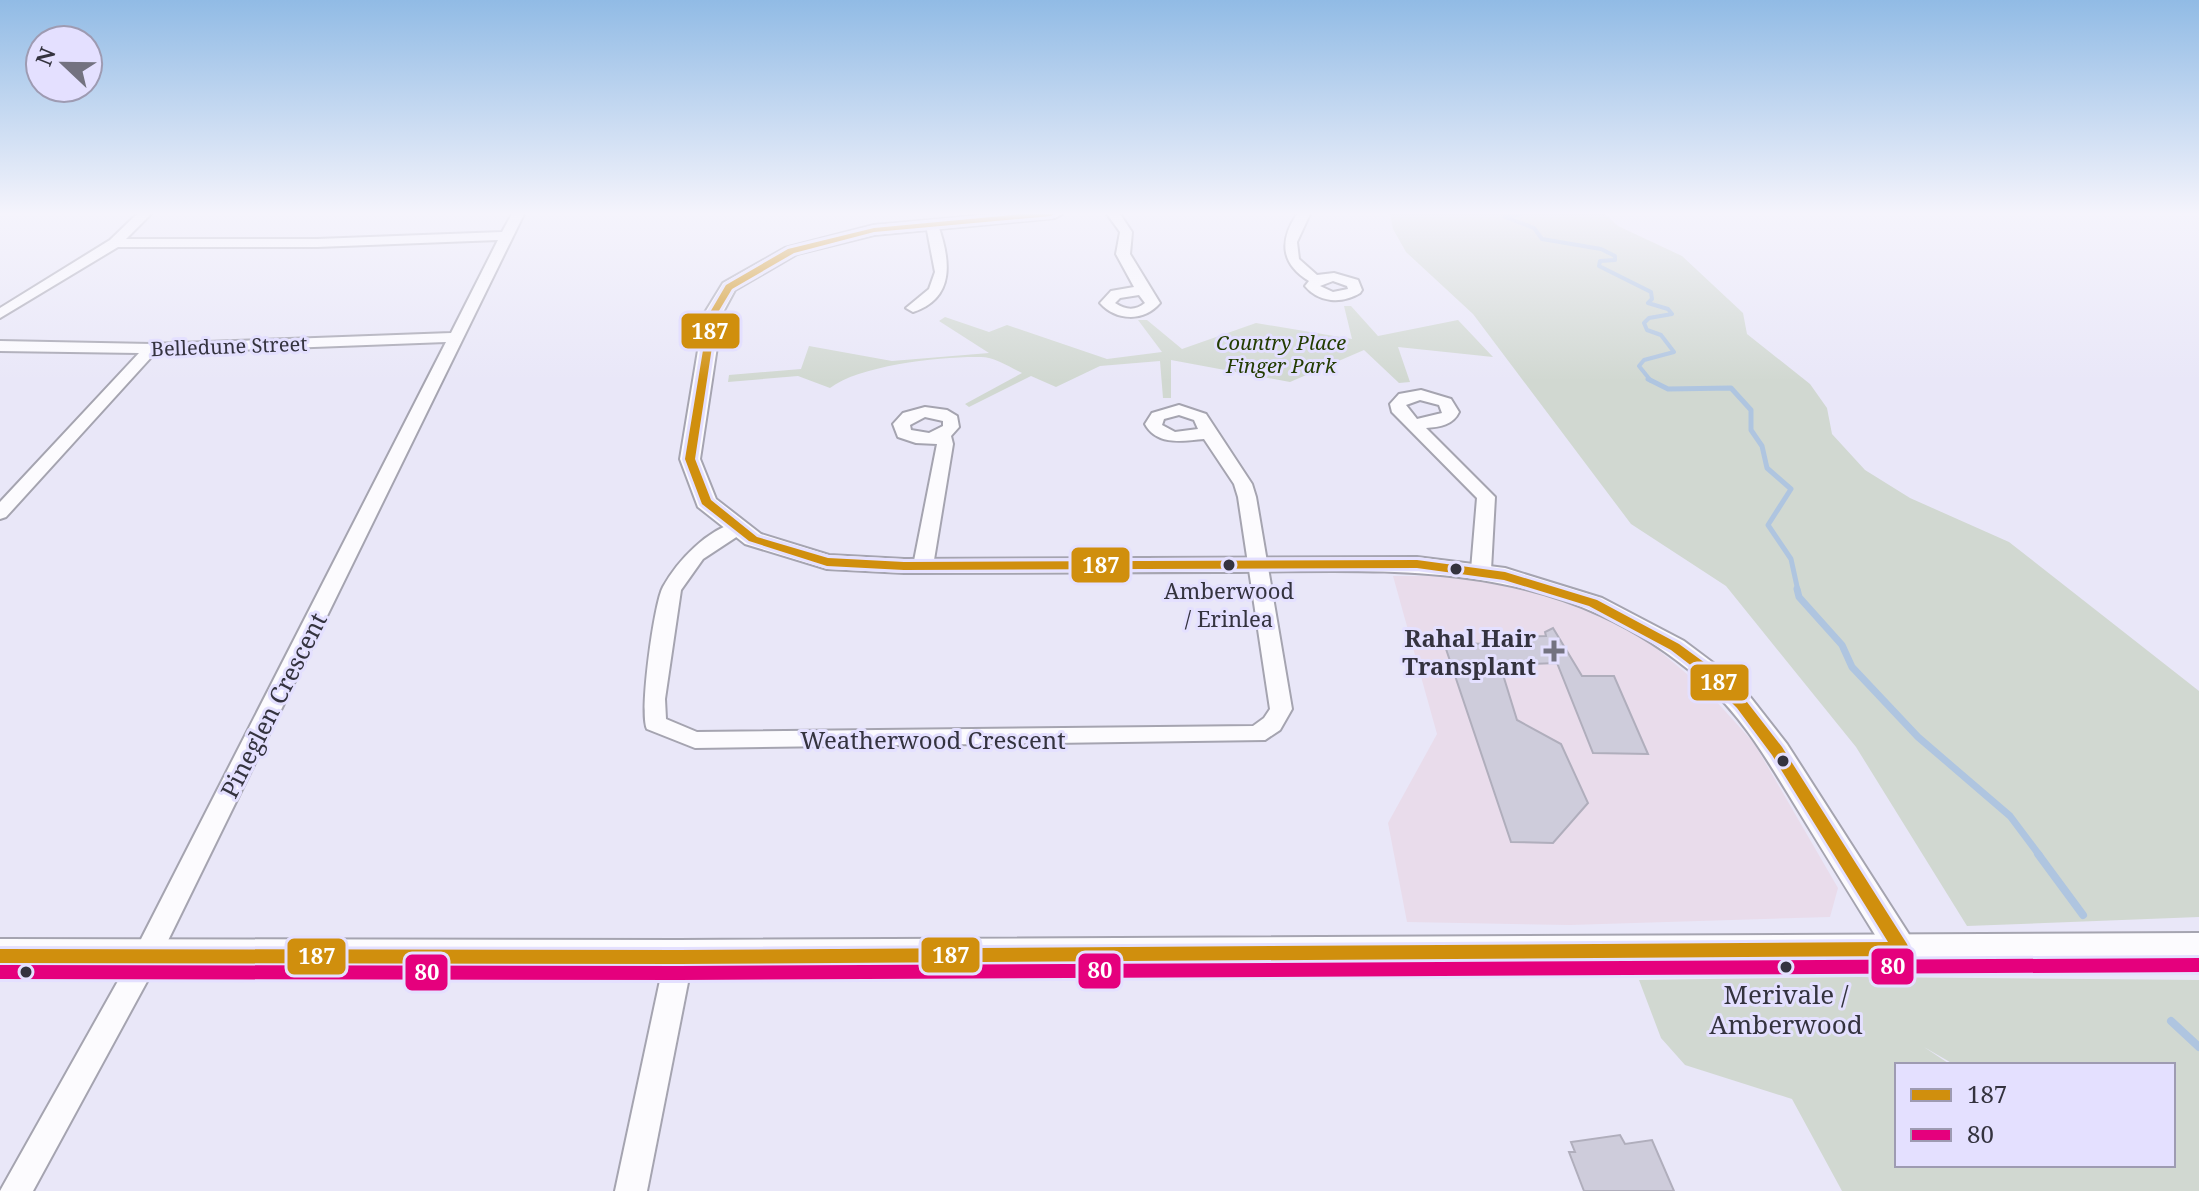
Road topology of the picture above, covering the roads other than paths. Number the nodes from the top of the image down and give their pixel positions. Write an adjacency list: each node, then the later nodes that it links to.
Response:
1 (72, 270): 10 (street)
2 (490, 270): 11 (street, Pineglen Crescent)
3 (757, 270): 18 (street)
4 (944, 270): 9 (street)
5 (1132, 270): 8 (street)
6 (1303, 270): 7 (street)
7 (1316, 280)
8 (1143, 290)
9 (913, 308)
10 (0, 314)
11 (458, 337): 13 (street, Belledune Street); 25 (street, Pineglen Crescent)
12 (0, 346): 13 (street, Belledune Street)
13 (151, 349): 17 (street)
14 (1413, 424): 21 (street)
15 (1209, 433): 19 (street)
16 (942, 435): 20 (street)
17 (0, 513)
18 (737, 528): 19 (street, Weatherwood Crescent); 20 (street)
19 (1257, 563): 20 (street); 21 (street)
20 (923, 566)
21 (1481, 570): 22 (street)
22 (1901, 949): 23 (main road); 26 (main road)
23 (2199, 949)
24 (0, 956): 25 (main road)
25 (146, 957): 26 (main road); 27 (street, Pineglen Crescent)
26 (679, 957): 28 (street)
27 (16, 1191)
28 (631, 1191)

